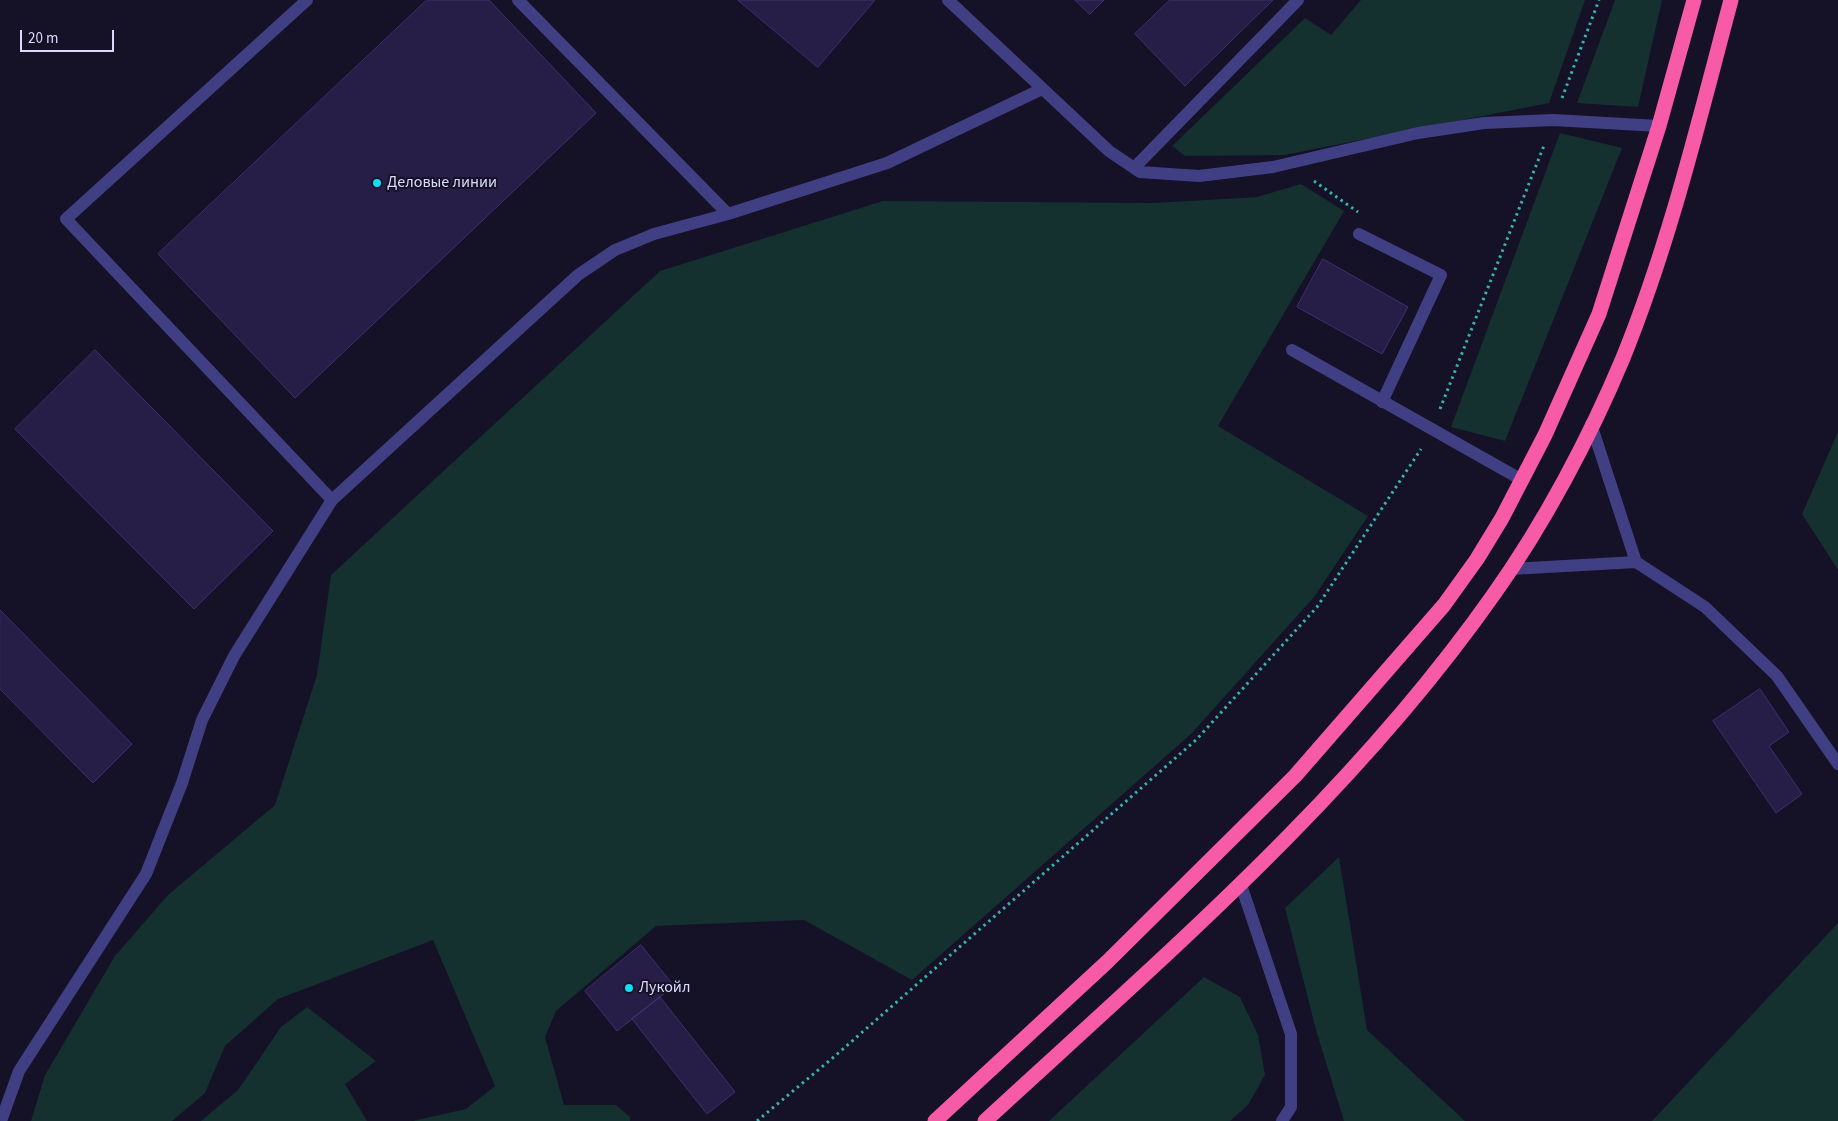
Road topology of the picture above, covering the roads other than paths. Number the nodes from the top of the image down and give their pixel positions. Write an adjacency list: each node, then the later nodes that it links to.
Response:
1 (307, 0): 16 (street)
2 (518, 0): 10 (street)
3 (948, 0): 7 (street)
4 (1298, 0): 9 (street)
5 (1694, 0): 8 (highway)
6 (1731, 0): 14 (highway)
7 (1042, 89): 9 (street); 10 (street)
8 (1659, 126): 9 (street); 15 (highway)
9 (1134, 168)
10 (728, 214): 16 (street)
11 (1359, 234): 13 (street)
12 (1292, 350): 13 (street)
13 (1382, 402): 15 (street)
14 (1591, 424): 17 (street); 18 (highway)
15 (1522, 480): 22 (highway)
16 (332, 500): 21 (street)
17 (1636, 562): 18 (street); 19 (street)
18 (1511, 569): 20 (highway)
19 (1838, 764)
20 (1241, 885): 23 (highway); 24 (street)
21 (1, 1121)
22 (935, 1121)
23 (985, 1121)
24 (1282, 1121)

